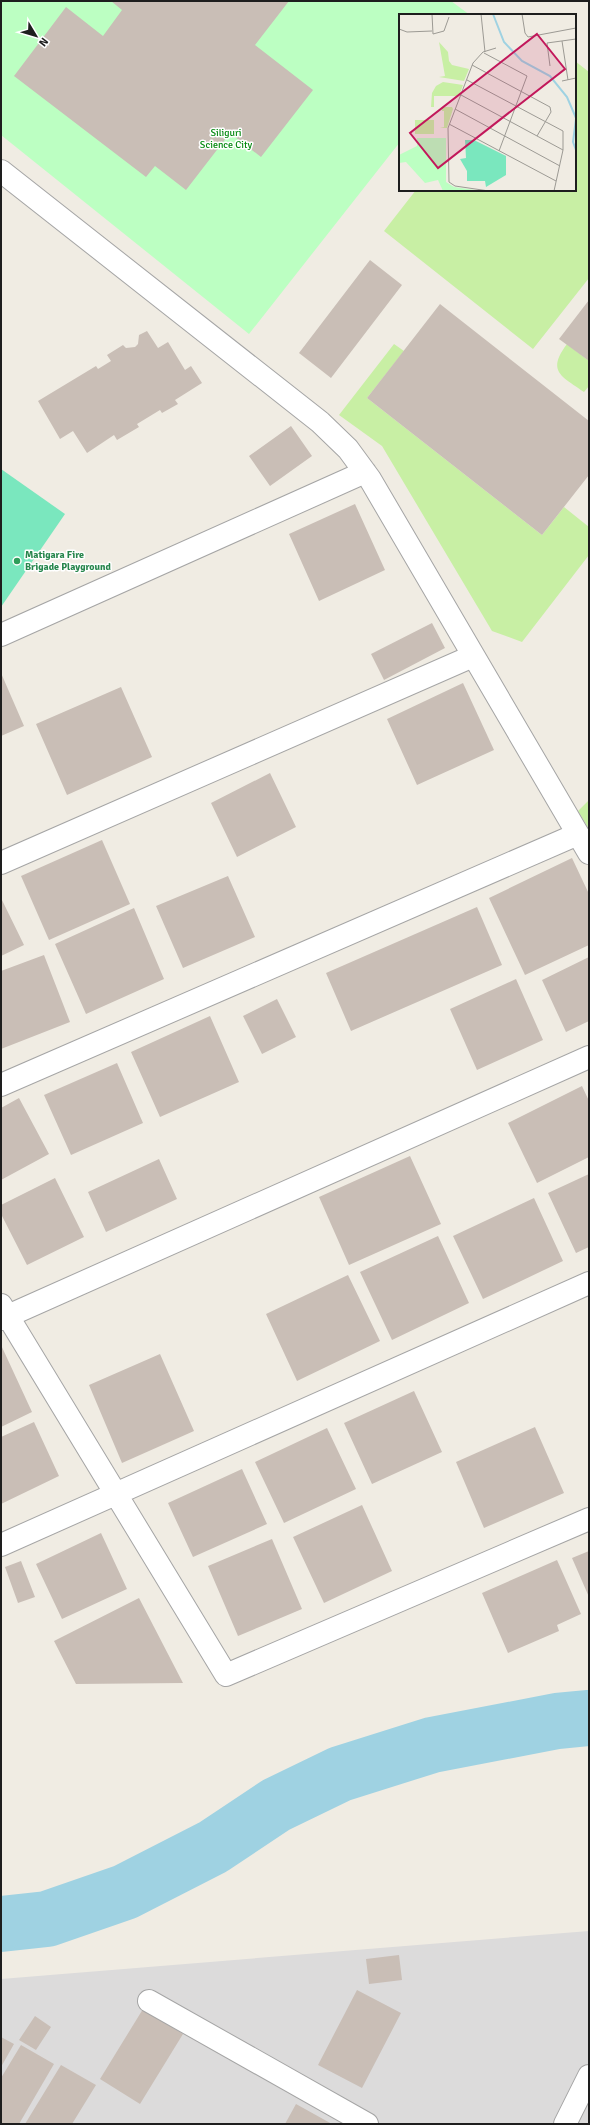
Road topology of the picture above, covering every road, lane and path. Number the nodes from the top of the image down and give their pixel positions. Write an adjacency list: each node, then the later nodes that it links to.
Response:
1 (1, 171): 2 (street)
2 (365, 472): 3 (street); 4 (street)
3 (1, 635)
4 (473, 656): 5 (street); 7 (street)
5 (578, 834): 6 (street); 9 (street)
6 (589, 854)
7 (1, 863)
8 (589, 1057): 11 (street)
9 (1, 1085)
10 (589, 1283): 12 (street)
11 (3, 1313): 12 (street)
12 (116, 1494): 13 (street); 14 (street)
13 (589, 1520)
14 (1, 1545)
15 (150, 2001): 17 (street)
16 (589, 2076): 18 (street)
17 (368, 2124)
18 (565, 2124)

